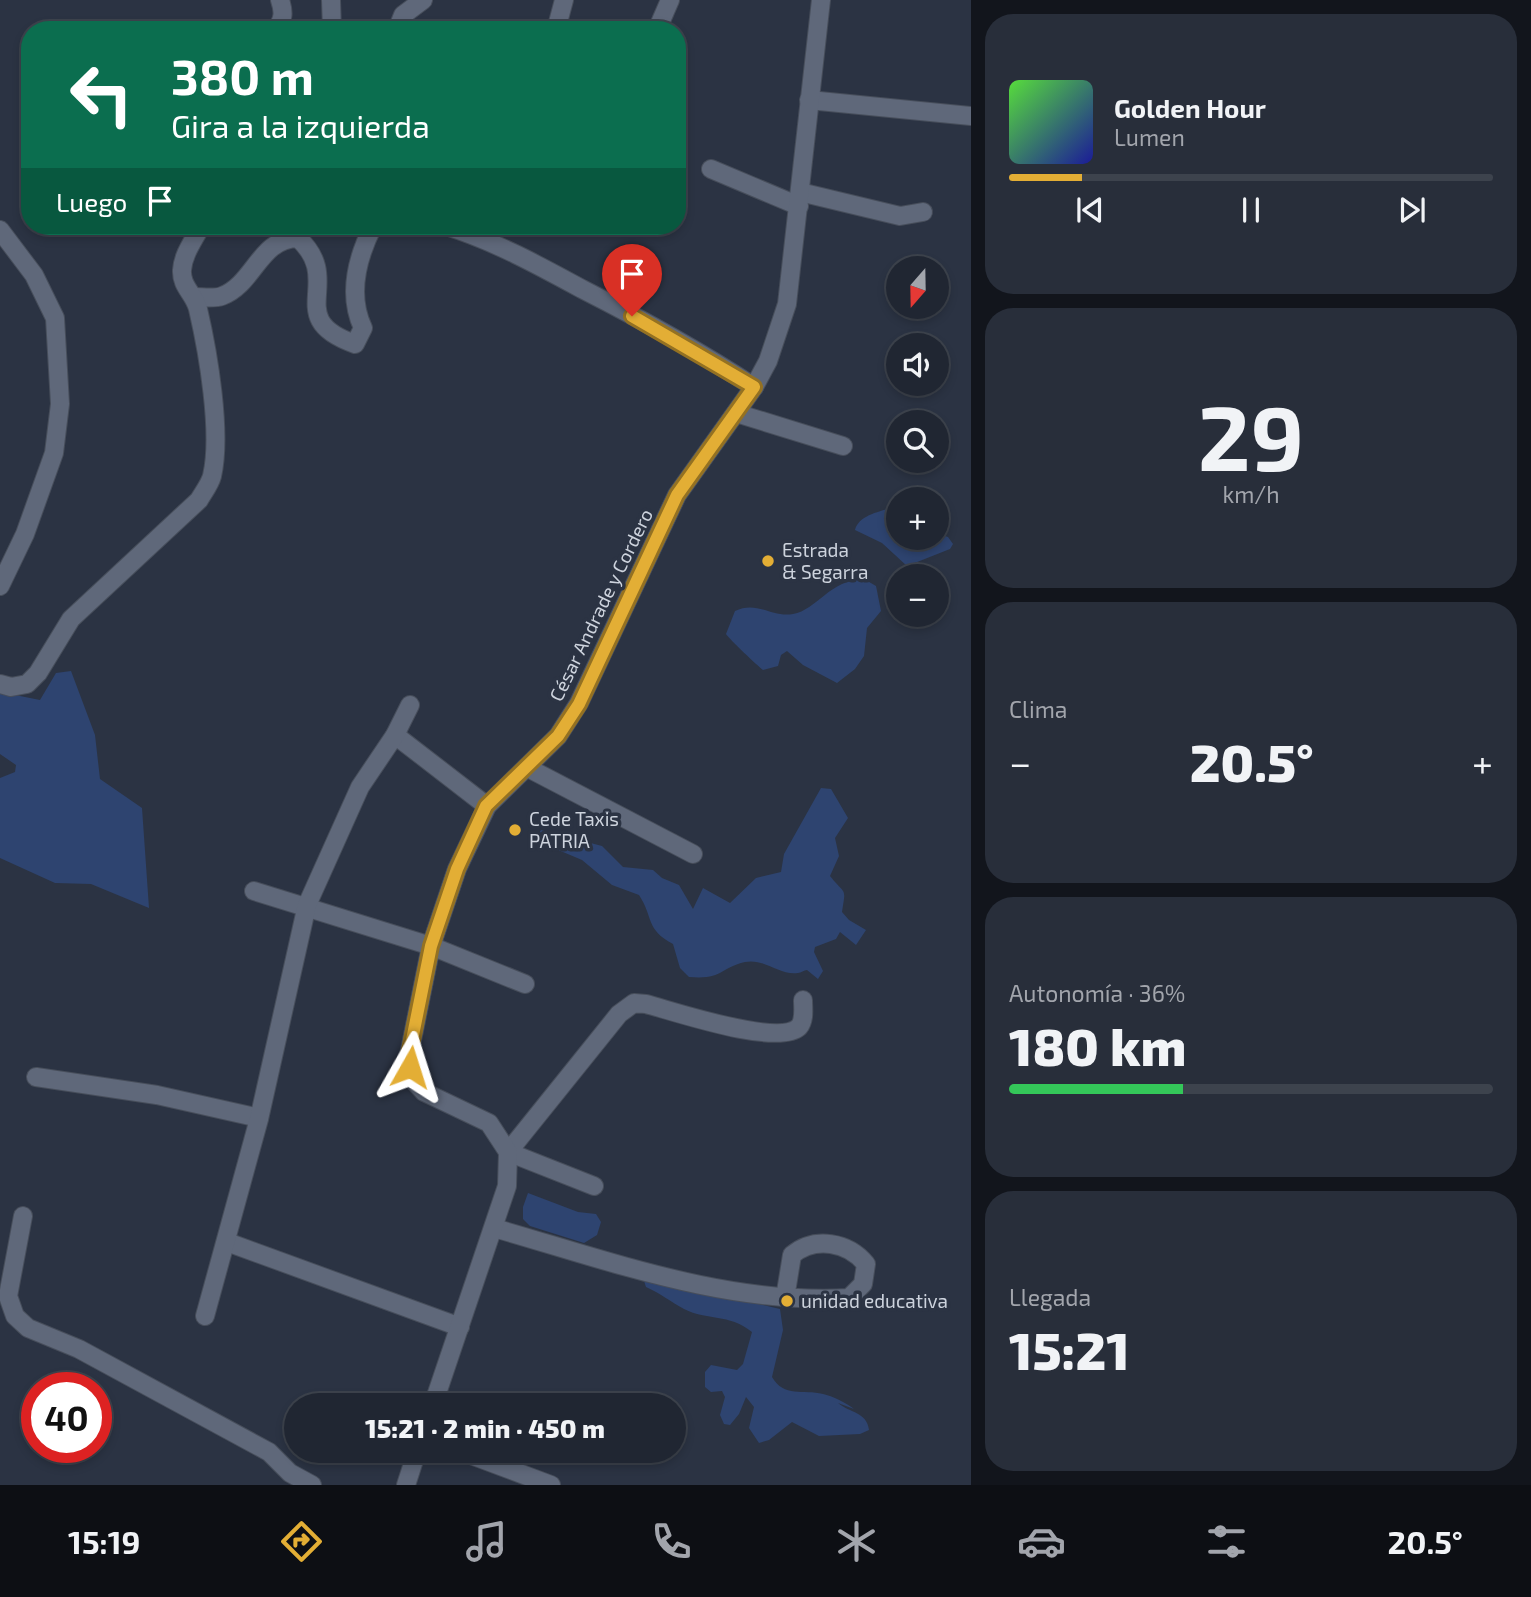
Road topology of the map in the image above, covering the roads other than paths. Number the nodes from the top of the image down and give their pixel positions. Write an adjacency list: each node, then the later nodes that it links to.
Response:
1 (281, 0): 7 (street)
2 (331, 0): 8 (street)
3 (423, 0): 9 (street)
4 (564, 0): 10 (street)
5 (670, 0): 11 (street)
6 (821, 0): 12 (street, César Andrade y Cordero)
7 (282, 21)
8 (332, 21)
9 (401, 21)
10 (558, 21)
11 (661, 21)
12 (809, 100): 13 (street); 15 (street, César Andrade y Cordero)
13 (971, 116)
14 (711, 169): 15 (street)
15 (799, 199): 16 (street); 22 (street, César Andrade y Cordero)
16 (923, 212)
17 (0, 230): 25 (street)
18 (196, 235): 21 (street)
19 (369, 235): 21 (street)
20 (474, 235): 22 (street)
21 (194, 297): 26 (street)
22 (754, 387): 23 (street, César Andrade y Cordero)
23 (736, 413): 24 (street); 29 (street, César Andrade y Cordero)
24 (843, 446)
25 (0, 586)
26 (0, 684)
27 (410, 705): 28 (street)
28 (395, 735): 30 (street); 33 (street)
29 (528, 768): 30 (street, César Andrade y Cordero); 31 (street)
30 (486, 806): 34 (street, César Andrade y Cordero)
31 (693, 854)
32 (254, 891): 33 (street)
33 (307, 905): 34 (street); 38 (street)
34 (431, 946): 35 (street); 39 (street, César Andrade y Cordero)
35 (526, 984)
36 (803, 1000): 39 (street)
37 (36, 1077): 38 (street)
38 (259, 1118): 43 (street)
39 (508, 1152): 40 (street); 42 (street)
40 (594, 1186)
41 (23, 1216): 50 (street)
42 (494, 1228): 44 (street); 46 (street)
43 (227, 1242): 45 (street); 46 (street)
44 (785, 1298): 44 (street)
45 (205, 1317)
46 (460, 1327): 47 (street)
47 (437, 1393)
48 (413, 1463): 51 (street)
49 (492, 1463): 52 (street)
50 (312, 1485)
51 (406, 1485)
52 (551, 1485)

